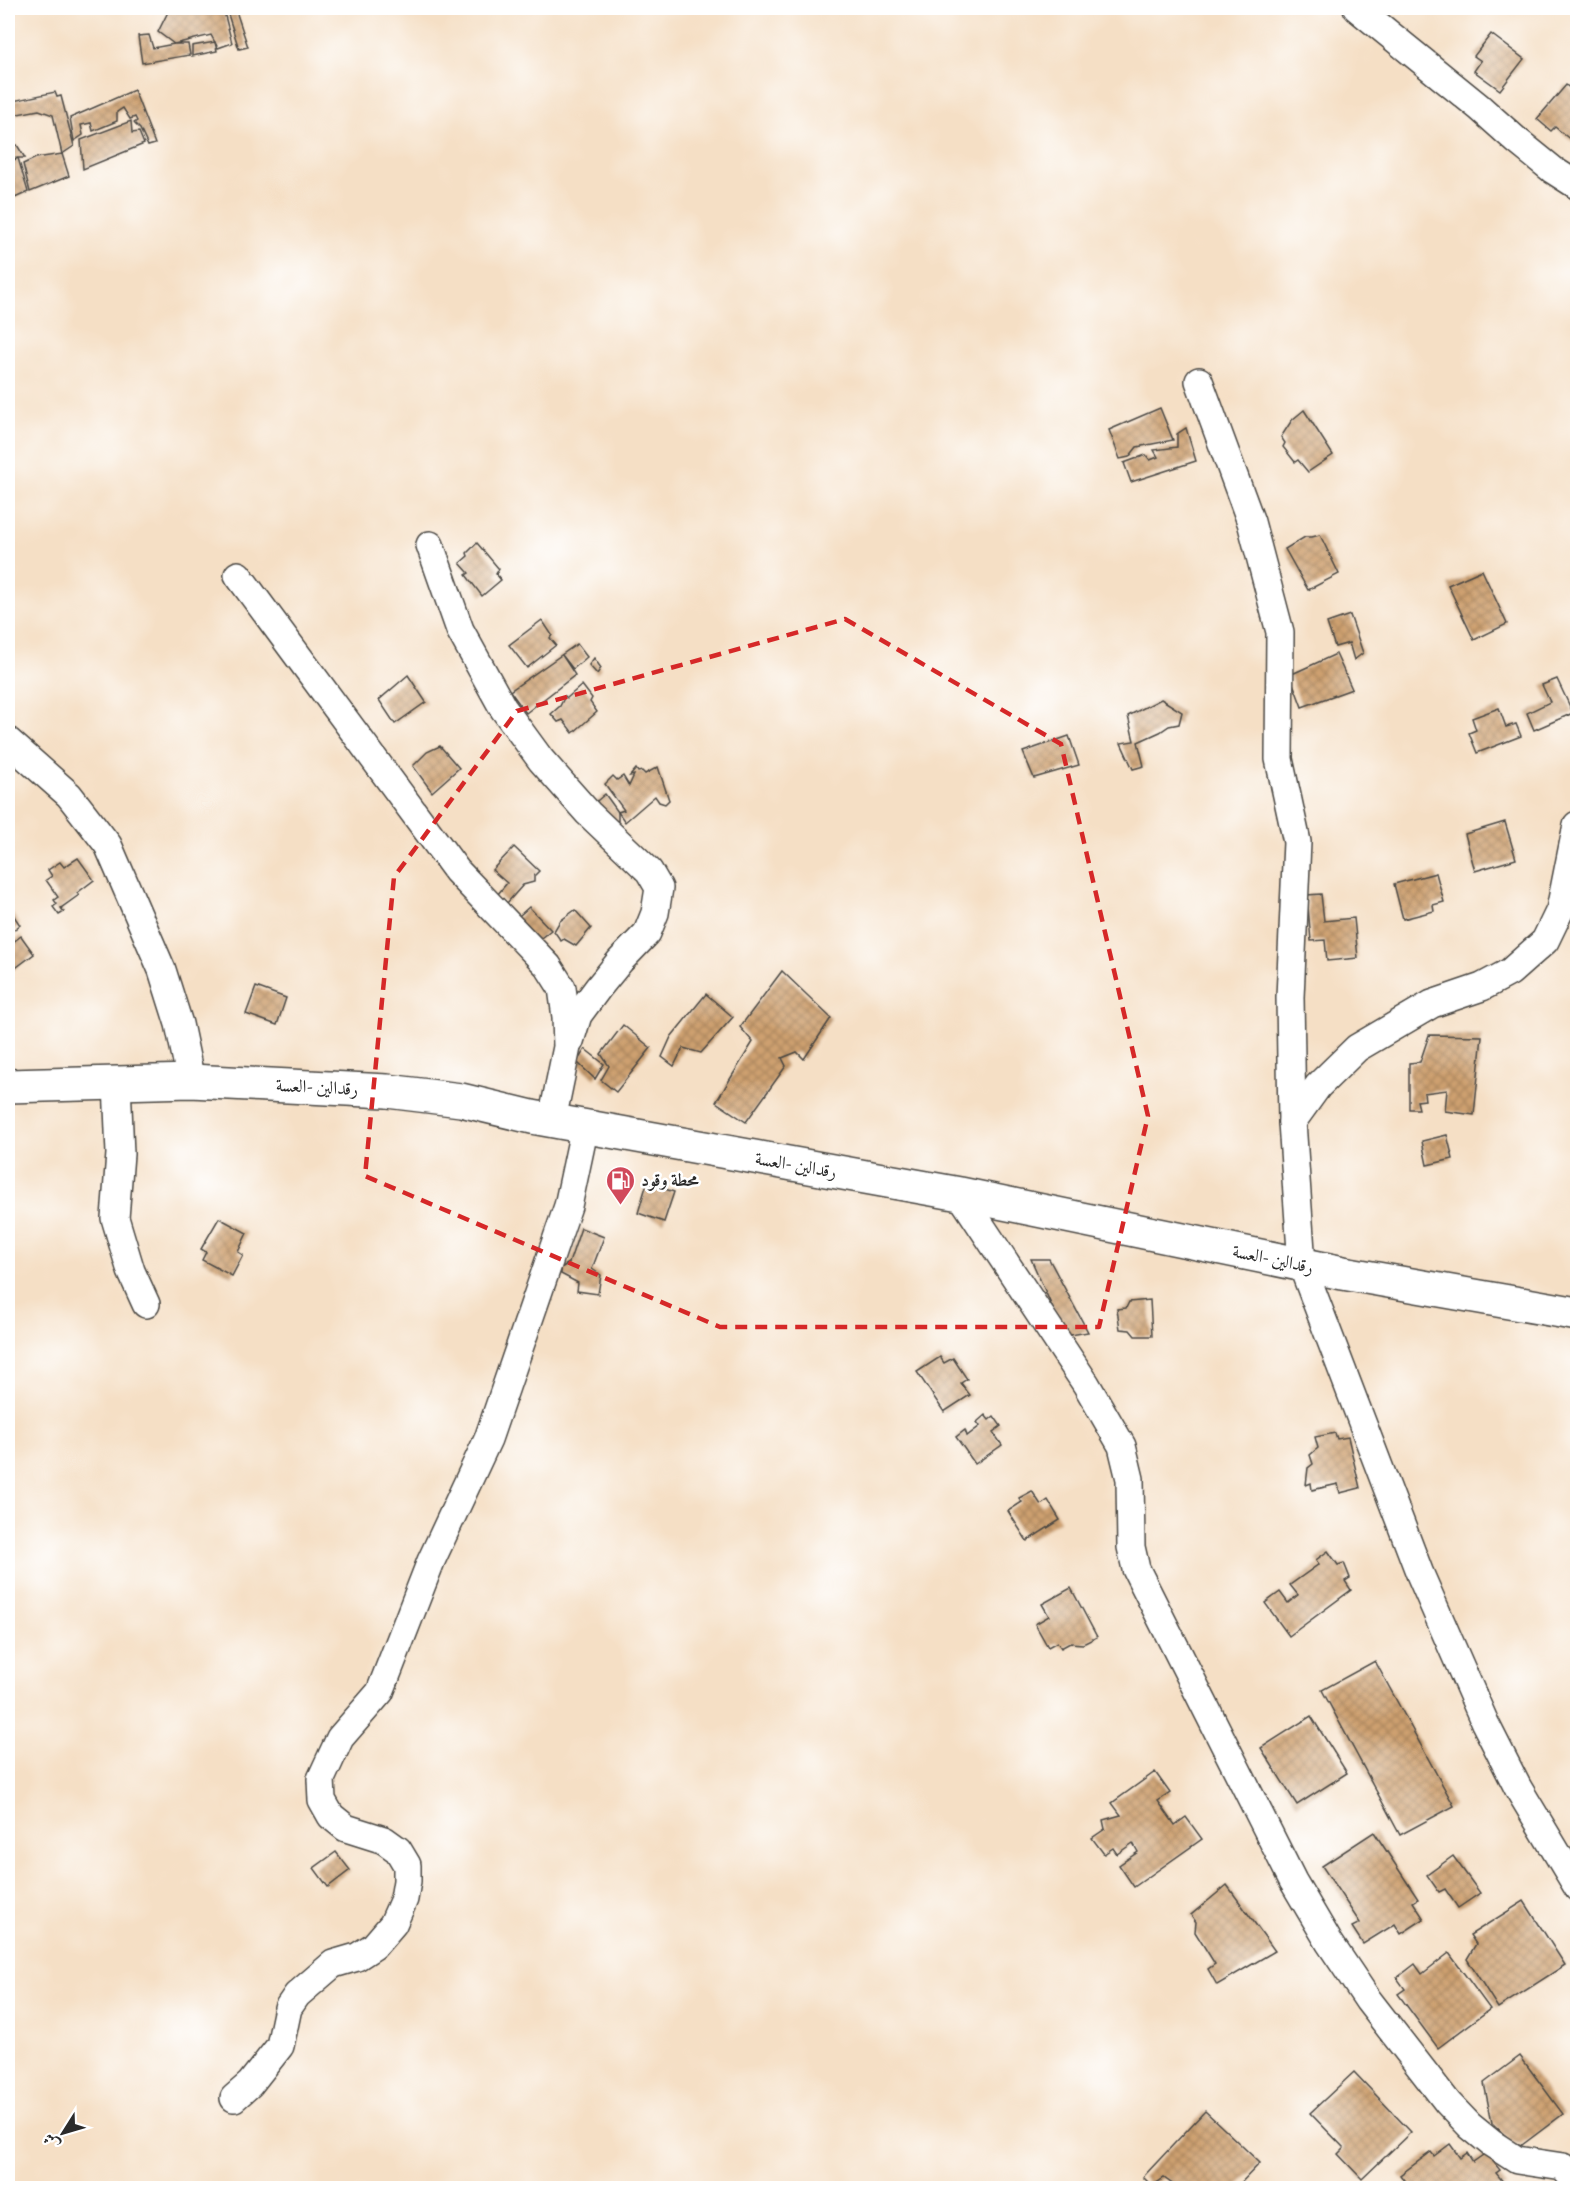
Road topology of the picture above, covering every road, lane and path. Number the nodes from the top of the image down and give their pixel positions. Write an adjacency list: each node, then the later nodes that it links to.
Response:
1 (1357, 8): 2 (street)
2 (1578, 186)
3 (1199, 381): 13 (street)
4 (430, 545): 8 (street)
5 (238, 575): 8 (street)
6 (8, 741): 9 (street)
7 (1577, 825): 13 (street)
8 (567, 1047): 12 (street)
9 (191, 1081): 10 (main road, رقدالين -العسة); 12 (main road, رقدالين -العسة)
10 (117, 1083): 11 (main road, رقدالين -العسة); 17 (street)
11 (8, 1086)
12 (552, 1120): 14 (main road, رقدالين -العسة)
13 (1292, 1122): 16 (street)
14 (585, 1126): 15 (main road, رقدالين -العسة); 20 (street)
15 (960, 1194): 16 (main road, رقدالين -العسة); 21 (street)
16 (1302, 1265): 18 (main road, رقدالين -العسة); 19 (street)
17 (146, 1304)
18 (1578, 1314)
19 (1578, 1888)
20 (234, 2098)
21 (1573, 2168)

